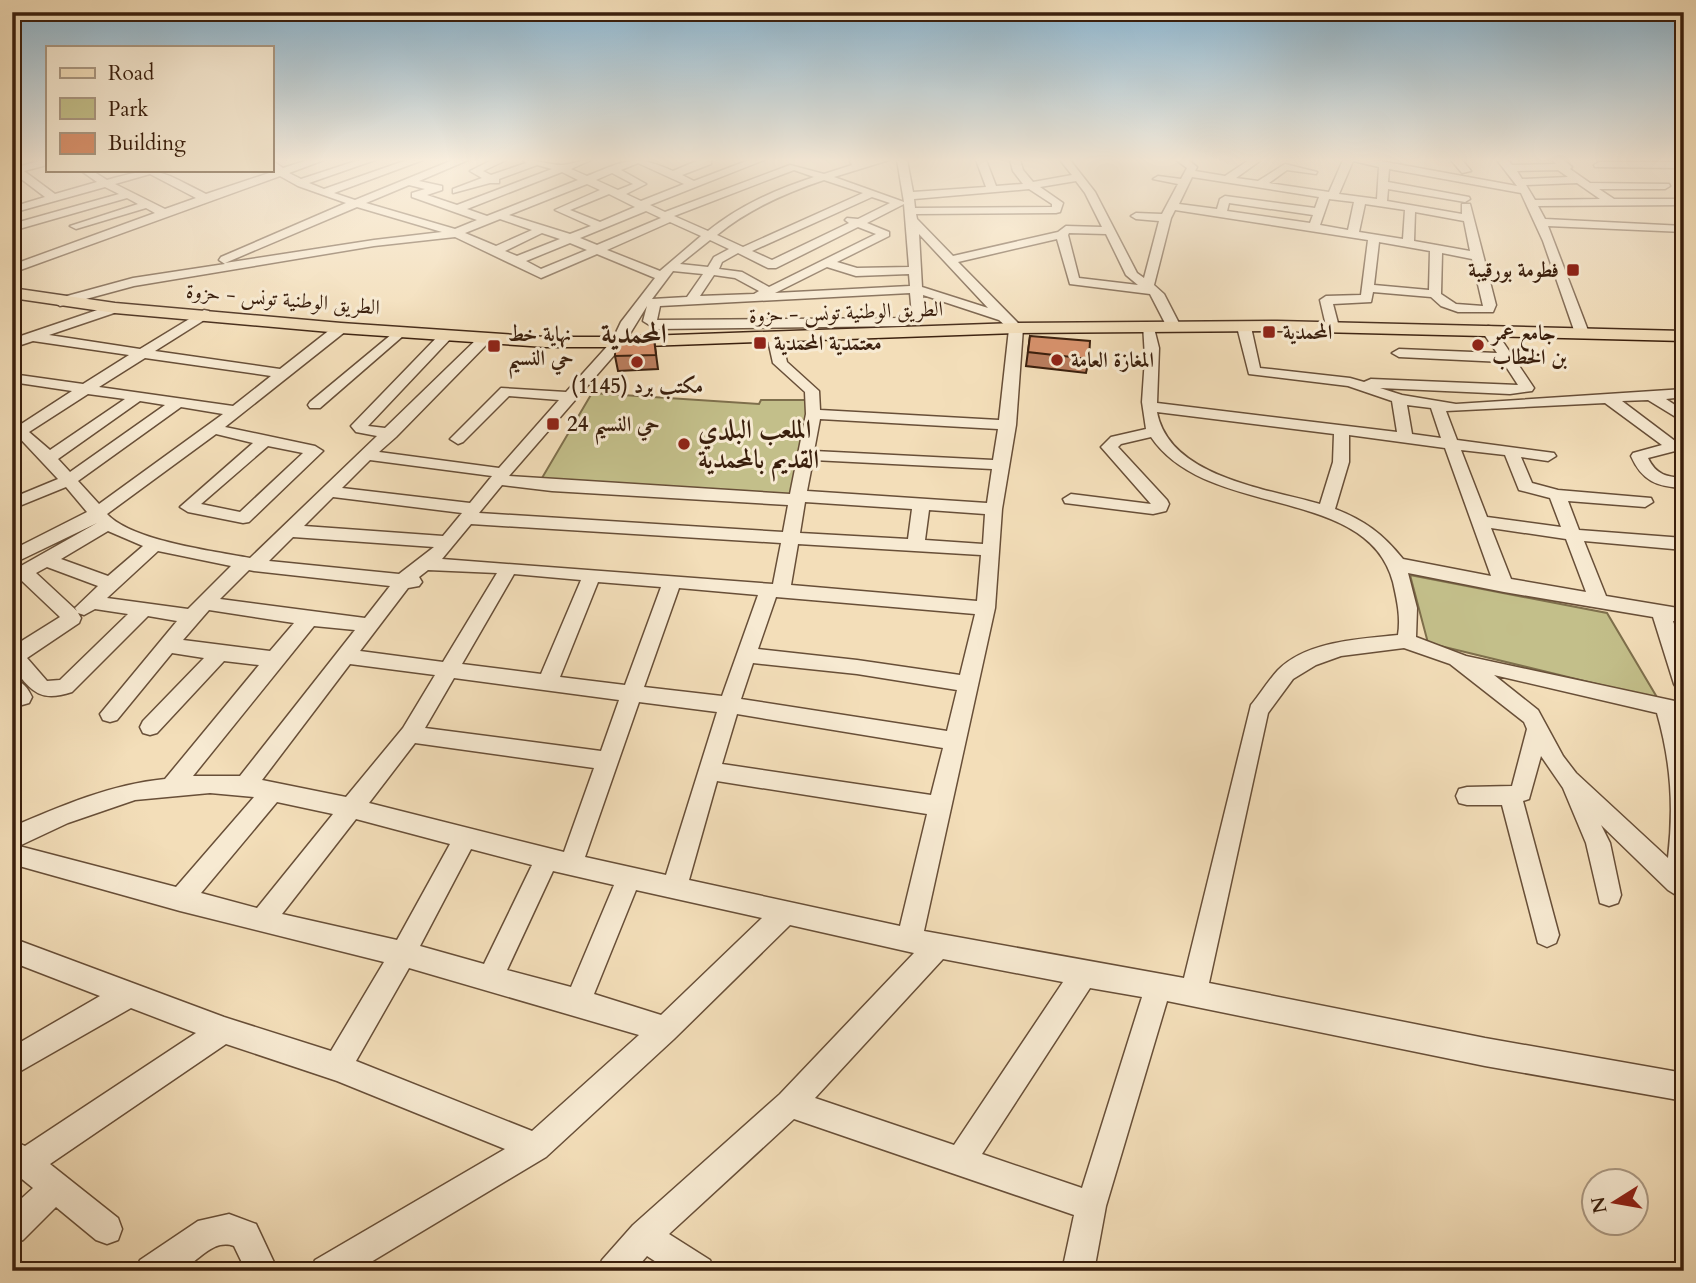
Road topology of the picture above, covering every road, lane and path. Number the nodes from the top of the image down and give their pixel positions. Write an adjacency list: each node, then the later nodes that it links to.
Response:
1 (40, 220): 40 (street)
2 (96, 220): 36 (street)
3 (146, 220): 65 (street)
4 (317, 220): 70 (street)
5 (418, 220): 32 (street)
6 (436, 220): 32 (street)
7 (486, 220): 37 (street)
8 (504, 220): 41 (street)
9 (551, 220): 41 (street)
10 (585, 220): 34 (street)
11 (605, 220): 34 (street)
12 (660, 220): 55 (street)
13 (677, 220): 47 (street)
14 (729, 220): 47 (street)
15 (814, 220): 43 (street)
16 (851, 220): 33 (street)
17 (882, 220): 33 (street)
18 (882, 220): 33 (street)
19 (899, 220): 58 (street)
20 (905, 220): 67 (street)
21 (907, 220): 61 (street)
22 (1104, 220): 44 (street)
23 (1165, 220): 72 (street)
24 (1267, 220): 38 (street)
25 (1316, 220): 38 (street)
26 (1356, 220): 46 (street)
27 (1409, 220): 53 (street)
28 (1468, 220): 60 (street)
29 (1568, 220): 35 (street)
30 (1630, 220): 39 (street)
31 (1539, 222): 35 (street); 94 (street)
32 (429, 223): 45 (street)
33 (859, 223): 51 (street)
34 (600, 225): 49 (street)
35 (1574, 225): 39 (street)
36 (76, 226)
37 (472, 226): 45 (street); 52 (street)
38 (1314, 227): 46 (street)
39 (1639, 227): 42 (street)
40 (12, 228)
41 (539, 228): 49 (street); 52 (street)
42 (1681, 229)
43 (791, 230): 51 (street); 54 (street)
44 (1110, 231): 48 (street); 72 (street)
45 (453, 233): 57 (street); 70 (street)
46 (1353, 234): 50 (street)
47 (710, 235): 54 (street); 68 (street)
48 (1062, 235): 61 (street); 72 (street)
49 (569, 238): 55 (street); 62 (street)
50 (1374, 238): 53 (street); 73 (street)
51 (818, 241): 58 (street); 64 (street)
52 (514, 242): 57 (street)
53 (1408, 244): 56 (street)
54 (740, 249): 64 (street); 69 (street)
55 (597, 250): 62 (street); 68 (street)
56 (1436, 250): 60 (street); 78 (street)
57 (495, 251): 62 (street)
58 (847, 252): 63 (street)
59 (901, 256): 66 (street)
60 (1477, 256): 78 (street)
61 (952, 260): 84 (street)
62 (516, 261)
63 (826, 263): 66 (street); 71 (street)
64 (772, 265): 71 (street)
65 (12, 269)
66 (902, 270): 67 (street)
67 (916, 270): 74 (street)
68 (666, 271): 69 (street); 81 (street)
69 (711, 271): 76 (street); 79 (street)
70 (197, 272): 80 (street)
71 (796, 276): 76 (street); 77 (street)
72 (1151, 288): 86 (street)
73 (1367, 288): 78 (street); 88 (street)
74 (916, 289): 77 (street); 84 (street); 91 (street)
75 (12, 293): 80 (main road, الطريق الوطنية تونس - حزوة)
76 (762, 294): 77 (street); 79 (street)
77 (835, 294)
78 (1435, 294)
79 (691, 301): 81 (street)
80 (60, 302): 82 (main road, الطريق الوطنية تونس - حزوة)
81 (649, 302): 90 (street); 91 (street)
82 (115, 308): 83 (main road, الطريق الوطنية تونس - حزوة); 98 (street)
83 (204, 314): 89 (main road, الطريق الوطنية تونس - حزوة); 104 (street)
84 (1010, 322): 85 (main road, الطريق الوطنية تونس - حزوة); 91 (main road, الطريق الوطنية تونس - حزوة); 123 (street)
85 (1148, 327): 86 (main road, الطريق الوطنية تونس - حزوة); 119 (street)
86 (1174, 327): 87 (main road, الطريق الوطنية تونس - حزوة)
87 (1244, 327): 88 (main road, الطريق الوطنية تونس - حزوة); 108 (street)
88 (1332, 327): 92 (main road, الطريق الوطنية تونس - حزوة)
89 (341, 328): 93 (main road, الطريق الوطنية تونس - حزوة); 106 (street)
90 (627, 328): 99 (main road, الطريق الوطنية تونس - حزوة); 100 (main road); 101 (main road, الطريق الوطنية تونس - حزوة); 101 (street); 113 (street)
91 (840, 330): 96 (main road, الطريق الوطنية تونس - حزوة)
92 (1488, 330): 94 (main road, الطريق الوطنية تونس - حزوة); 105 (street)
93 (398, 333): 95 (main road, الطريق الوطنية تونس - حزوة); 117 (street)
94 (1582, 333): 97 (main road, الطريق الوطنية تونس - حزوة)
95 (446, 336): 99 (main road, الطريق الوطنية تونس - حزوة); 128 (street)
96 (774, 336): 100 (main road, الطريق الوطنية تونس - حزوة); 121 (street)
97 (1684, 336)
98 (33, 337): 102 (street); 104 (street)
99 (485, 339): 128 (street)
100 (667, 340): 101 (main road, الطريق الوطنية تونس - حزوة)
101 (645, 341)
102 (12, 344)
103 (1399, 353): 105 (street)
104 (140, 355): 106 (street); 109 (street)
105 (1508, 358): 108 (street)
106 (284, 374): 120 (street)
107 (12, 378): 109 (street)
108 (1350, 382): 114 (street)
109 (88, 388): 112 (street); 124 (street)
110 (1684, 393): 111 (street)
111 (1651, 395): 115 (street); 122 (street)
112 (137, 397): 116 (street); 138 (street)
113 (568, 397): 130 (street); 140 (street)
114 (1399, 399): 118 (street); 129 (street)
115 (1609, 399): 118 (street); 133 (street)
116 (179, 402): 120 (street); 141 (street)
117 (315, 405)
118 (1437, 406): 132 (street)
119 (1150, 407): 126 (street); 127 (street)
120 (236, 411): 125 (street)
121 (813, 414): 123 (street); 136 (street)
122 (1684, 418)
123 (1007, 425): 139 (street)
124 (16, 428): 138 (street)
125 (213, 429): 131 (street); 153 (street)
126 (1342, 430): 129 (street); 151 (street)
127 (1155, 432): 146 (street); 151 (street)
128 (391, 433): 135 (street)
129 (1405, 437): 132 (street)
130 (458, 439)
131 (265, 442): 131 (street)
132 (1451, 443): 134 (street); 154 (street)
133 (1679, 451): 142 (street)
134 (1511, 452): 137 (street); 144 (street)
135 (368, 455): 140 (street); 143 (street)
136 (805, 455): 139 (street); 145 (street)
137 (1548, 456)
138 (49, 458): 141 (street)
139 (1003, 465): 150 (street)
140 (500, 476): 145 (street); 152 (street)
141 (69, 480): 148 (street); 153 (street)
142 (1684, 483)
143 (330, 492): 152 (street); 155 (street)
144 (1558, 495): 147 (street); 156 (street)
145 (799, 498): 149 (street); 157 (street)
146 (1071, 499)
147 (1645, 502)
148 (12, 504)
149 (922, 504): 150 (street); 161 (street)
150 (994, 509): 162 (street)
151 (1326, 511): 166 (street)
152 (471, 513): 157 (street); 158 (street)
153 (101, 519): 160 (street); 163 (street); 164 (street)
154 (1479, 521): 156 (street); 173 (street)
155 (290, 531): 158 (street); 165 (street)
156 (1575, 535): 159 (street); 175 (street)
157 (790, 539): 161 (street); 174 (street)
158 (448, 542): 168 (street)
159 (1684, 544)
160 (155, 545): 165 (street); 172 (street)
161 (916, 546): 162 (street)
162 (991, 550): 177 (street)
163 (12, 558)
164 (47, 560): 169 (street); 172 (street)
165 (249, 564): 168 (street); 178 (street)
166 (1396, 564): 173 (street); 185 (street)
167 (509, 568): 168 (street); 170 (street); 193 (street)
168 (417, 573): 184 (street); 190 (street)
169 (19, 576): 182 (street)
170 (591, 577): 171 (street); 194 (street)
171 (672, 582): 174 (street); 197 (street)
172 (111, 584): 176 (street)
173 (1504, 586): 175 (street)
174 (775, 591): 177 (street); 188 (street)
175 (1598, 599): 180 (street)
176 (91, 602): 179 (street); 182 (street)
177 (986, 608): 195 (street)
178 (199, 609): 179 (street); 183 (street); 186 (street)
179 (143, 610): 189 (street)
180 (1661, 612): 181 (street); 196 (street)
181 (1684, 616)
182 (72, 618): 189 (street)
183 (309, 619): 184 (street); 191 (street)
184 (371, 625): 190 (street)
185 (1405, 641): 192 (street); 233 (street)
186 (168, 645): 187 (street); 200 (street)
187 (220, 653): 191 (street); 201 (street)
188 (746, 655): 195 (street); 198 (street)
189 (13, 657)
190 (354, 658): 193 (street); 209 (street)
191 (275, 659): 208 (street)
192 (1457, 659): 199 (street); 202 (street)
193 (447, 671): 194 (street); 203 (street)
194 (552, 682): 197 (street)
195 (968, 684): 204 (street)
196 (1684, 684)
197 (633, 694): 198 (street); 205 (street)
198 (729, 705): 204 (street); 206 (street)
199 (1674, 709): 219 (street)
200 (110, 714)
201 (150, 727)
202 (1538, 728): 207 (street); 211 (street)
203 (410, 734): 205 (street); 213 (street)
204 (955, 741): 212 (street)
205 (607, 761): 217 (street)
206 (708, 771): 212 (street); 220 (street)
207 (1568, 779): 219 (street); 221 (street)
208 (172, 786): 209 (street); 214 (street)
209 (259, 789): 213 (street); 222 (street)
210 (1467, 796): 211 (street)
211 (1511, 796): 225 (street)
212 (940, 806): 226 (street)
213 (351, 808): 215 (street); 224 (street)
214 (12, 838)
215 (465, 838): 217 (street); 229 (street)
216 (12, 854): 222 (street)
217 (559, 861): 218 (street); 231 (street)
218 (629, 877): 220 (street); 235 (street)
219 (1680, 885)
220 (675, 886): 223 (street)
221 (1609, 895)
222 (180, 900): 224 (street)
223 (786, 912): 226 (street); 237 (street)
224 (262, 921): 229 (street)
225 (1546, 935)
226 (909, 940): 227 (street)
227 (939, 946): 230 (street); 241 (street)
228 (12, 950): 234 (street)
229 (403, 954): 231 (street); 239 (street)
230 (1084, 974): 232 (street); 244 (street)
231 (490, 979): 235 (street)
232 (1158, 987): 233 (street); 246 (street)
233 (1194, 993): 240 (street)
234 (129, 994): 236 (street); 238 (street)
235 (578, 1002): 237 (street)
236 (224, 1030): 239 (street); 243 (street)
237 (665, 1030): 242 (street)
238 (12, 1062)
239 (337, 1067): 242 (street)
240 (1684, 1087)
241 (790, 1104): 244 (street); 249 (street)
242 (536, 1147): 252 (street)
243 (19, 1159): 245 (street)
244 (960, 1162): 246 (street)
245 (56, 1186): 247 (street); 248 (street)
246 (1091, 1206): 255 (street)
247 (12, 1229)
248 (107, 1229)
249 (644, 1236): 253 (street); 254 (street)
250 (150, 1271): 251 (street)
251 (262, 1271)
252 (326, 1271)
253 (613, 1271)
254 (699, 1271)
255 (1077, 1271)

